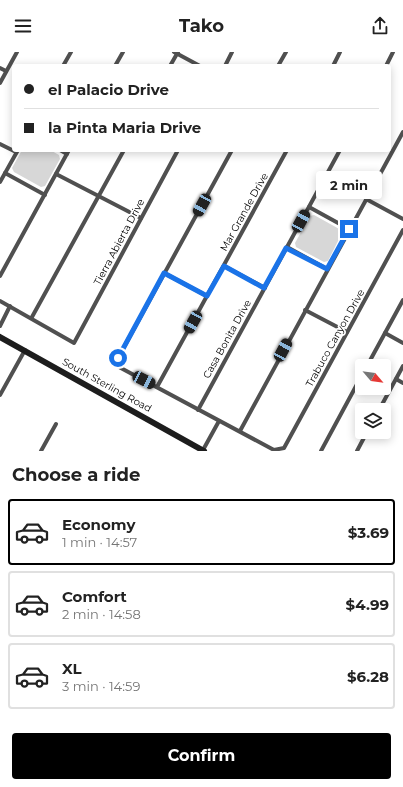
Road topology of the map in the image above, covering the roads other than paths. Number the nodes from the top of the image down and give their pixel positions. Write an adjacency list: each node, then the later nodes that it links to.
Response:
1 (17, 52): 18 (street)
2 (71, 52): 9 (street)
3 (123, 52): 10 (street)
4 (232, 52): 13 (street)
5 (286, 52): 14 (street)
6 (340, 52): 15 (street)
7 (393, 52): 16 (street)
8 (176, 53): 11 (street); 12 (street)
9 (65, 64)
10 (116, 64)
11 (171, 64)
12 (196, 64)
13 (225, 64)
14 (279, 64)
15 (334, 64)
16 (387, 64)
17 (0, 68): 18 (street)
18 (6, 71): 19 (street)
19 (0, 83)
20 (403, 132): 35 (street)
21 (0, 144): 22 (street)
22 (12, 149)
23 (16, 152): 30 (street)
24 (68, 152): 31 (street)
25 (123, 152): 34 (street)
26 (177, 152): 37 (street, Tierra Abierta Drive)
27 (231, 152): 44 (street)
28 (284, 152): 42 (street, Mar Grande Drive)
29 (339, 152): 36 (street, Casa Bonita Drive)
30 (5, 173): 32 (street); 33 (street)
31 (56, 174): 33 (street); 34 (street)
32 (0, 182)
33 (46, 195): 45 (street)
34 (98, 197): 37 (street); 52 (street)
35 (366, 199): 38 (street); 39 (street)
36 (309, 207): 39 (street); 41 (street, Casa Bonita Drive)
37 (141, 218): 52 (street, Tierra Abierta Drive)
38 (403, 219)
39 (349, 229): 43 (street)
40 (403, 230): 54 (street, Trabuco Canyon Drive)
41 (286, 248): 43 (street); 46 (street, Casa Bonita Drive)
42 (224, 266): 46 (street); 47 (street, Mar Grande Drive)
43 (327, 269): 51 (street)
44 (164, 273): 47 (street); 63 (street)
45 (0, 276)
46 (264, 288): 67 (street, Casa Bonita Drive)
47 (207, 296): 63 (street, Mar Grande Drive)
48 (0, 300): 50 (street)
49 (403, 300): 55 (street)
50 (10, 306): 52 (street); 53 (street)
51 (305, 310): 54 (street); 70 (street)
52 (32, 317)
53 (0, 326)
54 (347, 332): 72 (street, Trabuco Canyon Drive)
55 (385, 333): 57 (street); 59 (street)
56 (0, 337): 58 (street, South Sterling Road)
57 (403, 342)
58 (25, 350): 65 (street); 74 (street, South Sterling Road)
59 (371, 359)
60 (403, 366): 61 (street)
61 (396, 379): 62 (street); 66 (street)
62 (403, 383)
63 (157, 387): 67 (street)
64 (355, 388): 75 (street)
65 (0, 395)
66 (383, 403)
67 (198, 410): 68 (street)
68 (219, 421): 70 (street); 74 (street)
69 (56, 424): 73 (street)
70 (240, 431): 72 (street)
71 (363, 439): 76 (street)
72 (279, 450)
73 (41, 451)
74 (204, 451)
75 (321, 451)
76 (356, 451)

